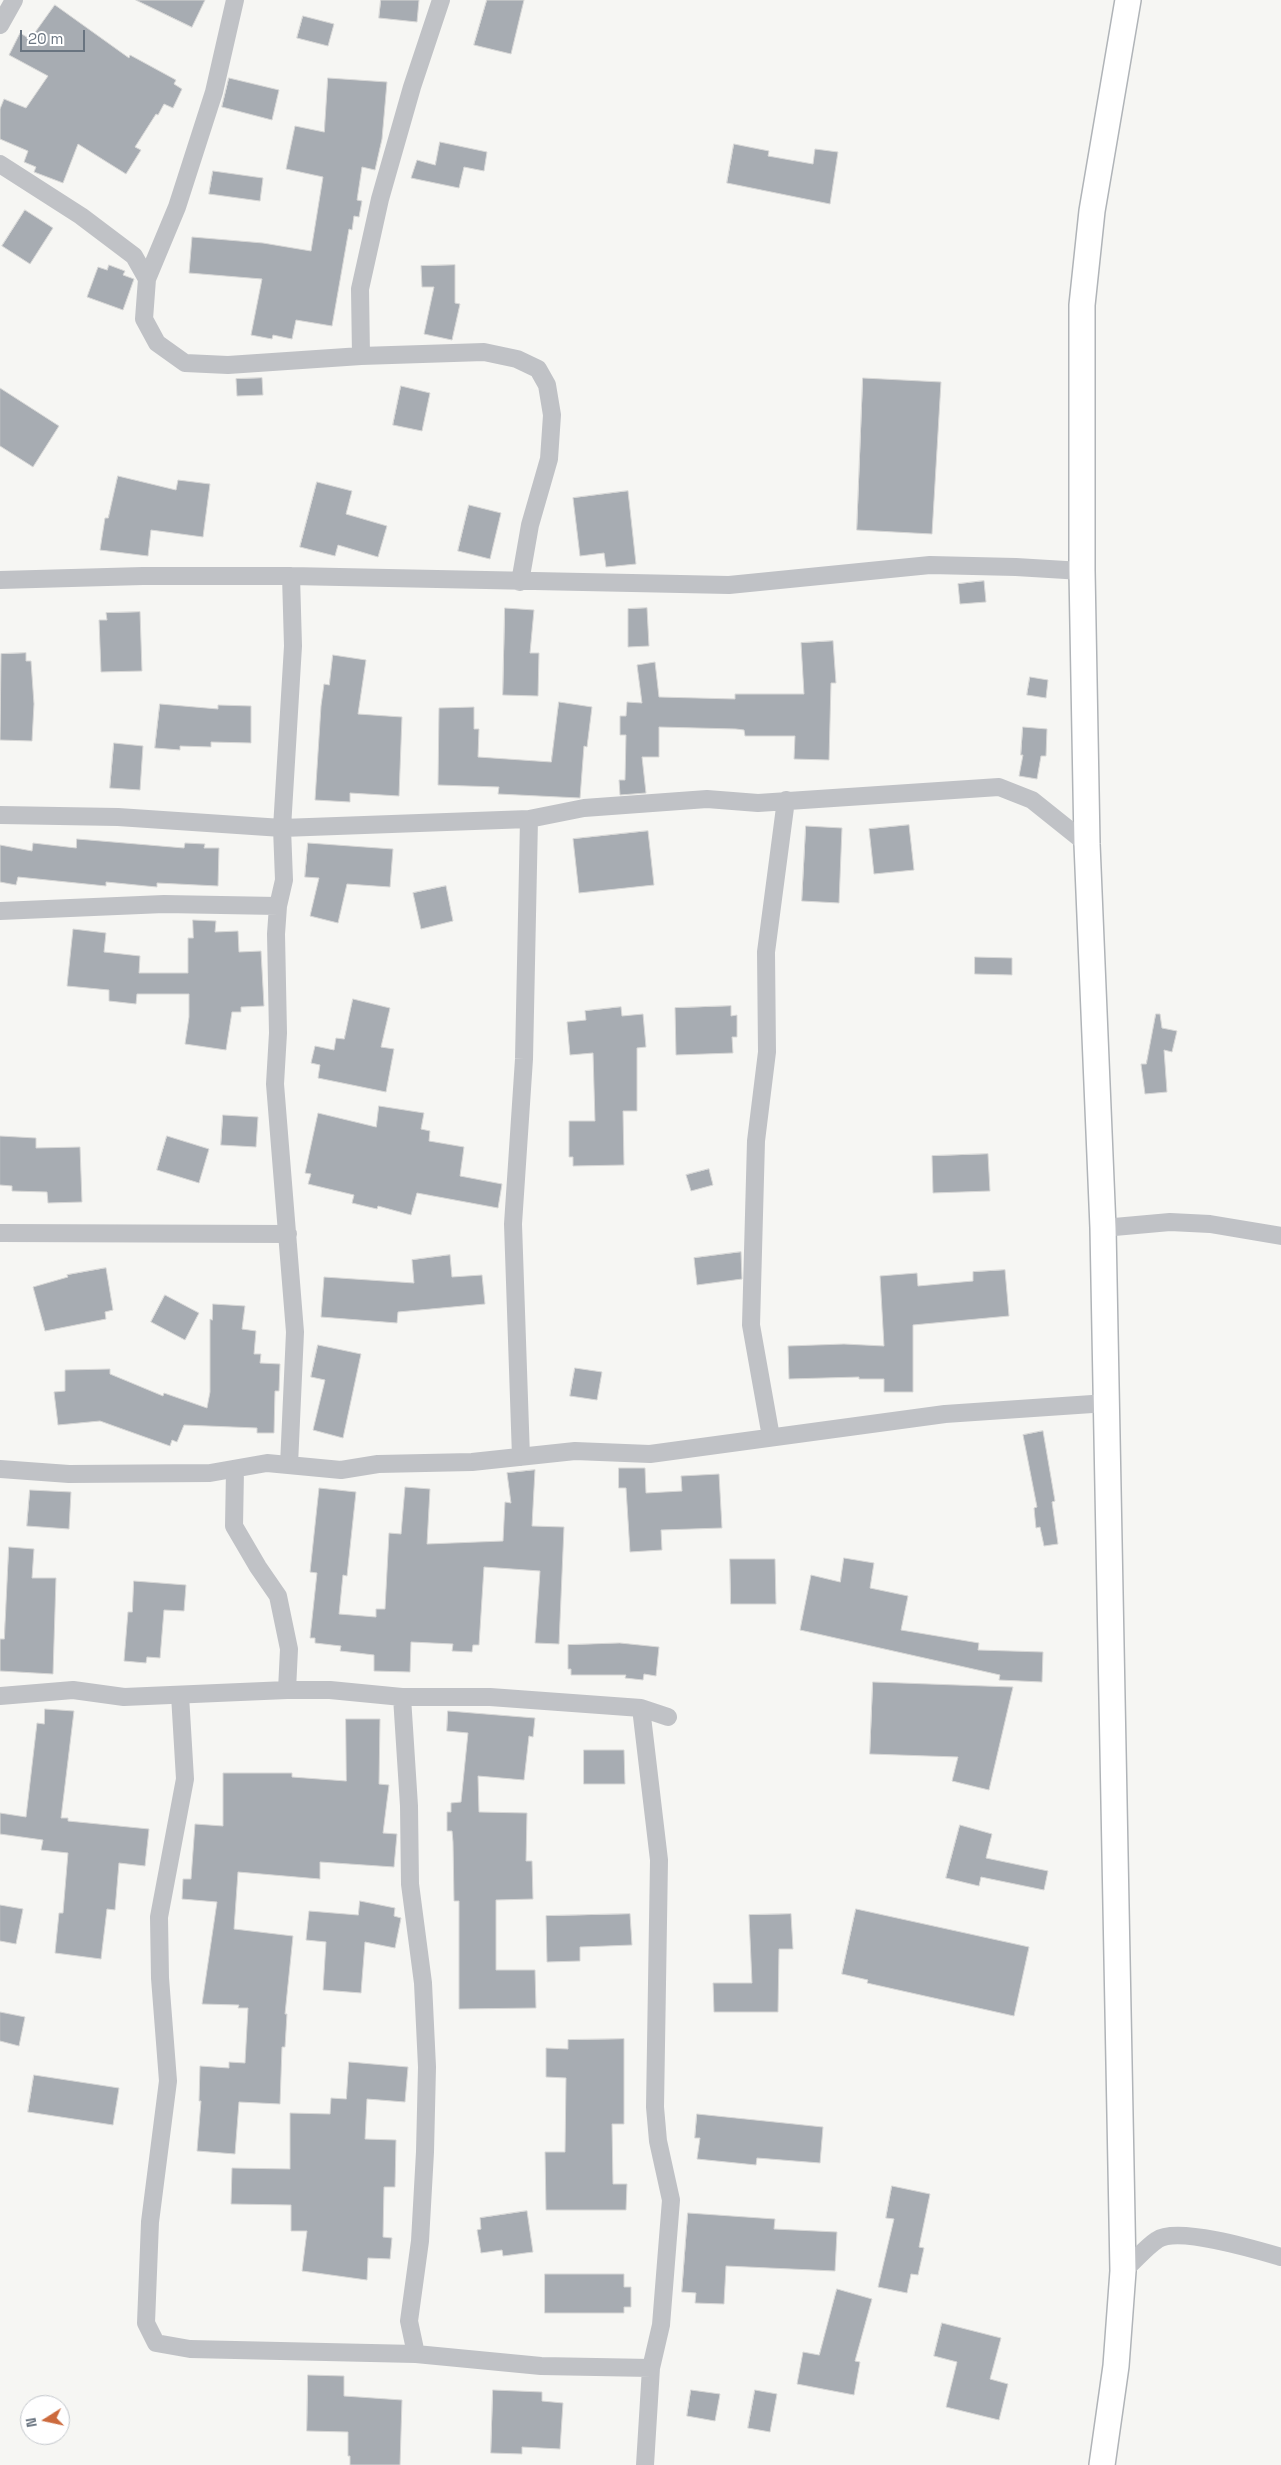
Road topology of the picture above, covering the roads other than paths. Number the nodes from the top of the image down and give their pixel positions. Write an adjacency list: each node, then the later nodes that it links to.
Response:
1 (14, 0): 5 (street)
2 (236, 0): 7 (street)
3 (442, 0): 8 (street)
4 (1128, 0): 9 (main road)
5 (0, 25)
6 (0, 164): 7 (street)
7 (147, 278): 8 (street)
8 (361, 356): 12 (street)
9 (1082, 571): 12 (street); 17 (main road)
10 (291, 576): 11 (street); 12 (street); 16 (street)
11 (0, 580)
12 (520, 582)
13 (786, 800): 15 (street); 17 (street); 25 (street)
14 (0, 815): 16 (street)
15 (529, 819): 16 (street); 26 (street)
16 (282, 828): 18 (street)
17 (1088, 844): 20 (main road)
18 (278, 906): 19 (street); 22 (street)
19 (0, 911)
20 (1103, 1228): 23 (street); 24 (main road)
21 (0, 1233): 22 (street)
22 (288, 1234): 27 (street)
23 (1281, 1236)
24 (1107, 1404): 25 (street); 37 (main road)
25 (771, 1437): 26 (street)
26 (521, 1457): 27 (street)
27 (289, 1465): 29 (street)
28 (0, 1469): 29 (street)
29 (235, 1470): 30 (street)
30 (287, 1690): 31 (street); 33 (street)
31 (180, 1695): 32 (street); 38 (street)
32 (0, 1696)
33 (402, 1697): 34 (street); 38 (street)
34 (641, 1708): 35 (street); 39 (street)
35 (668, 1717)
36 (1281, 2257): 37 (street)
37 (1123, 2271): 41 (main road)
38 (416, 2354): 39 (street)
39 (651, 2368): 40 (street)
40 (645, 2465)
41 (1102, 2465)

